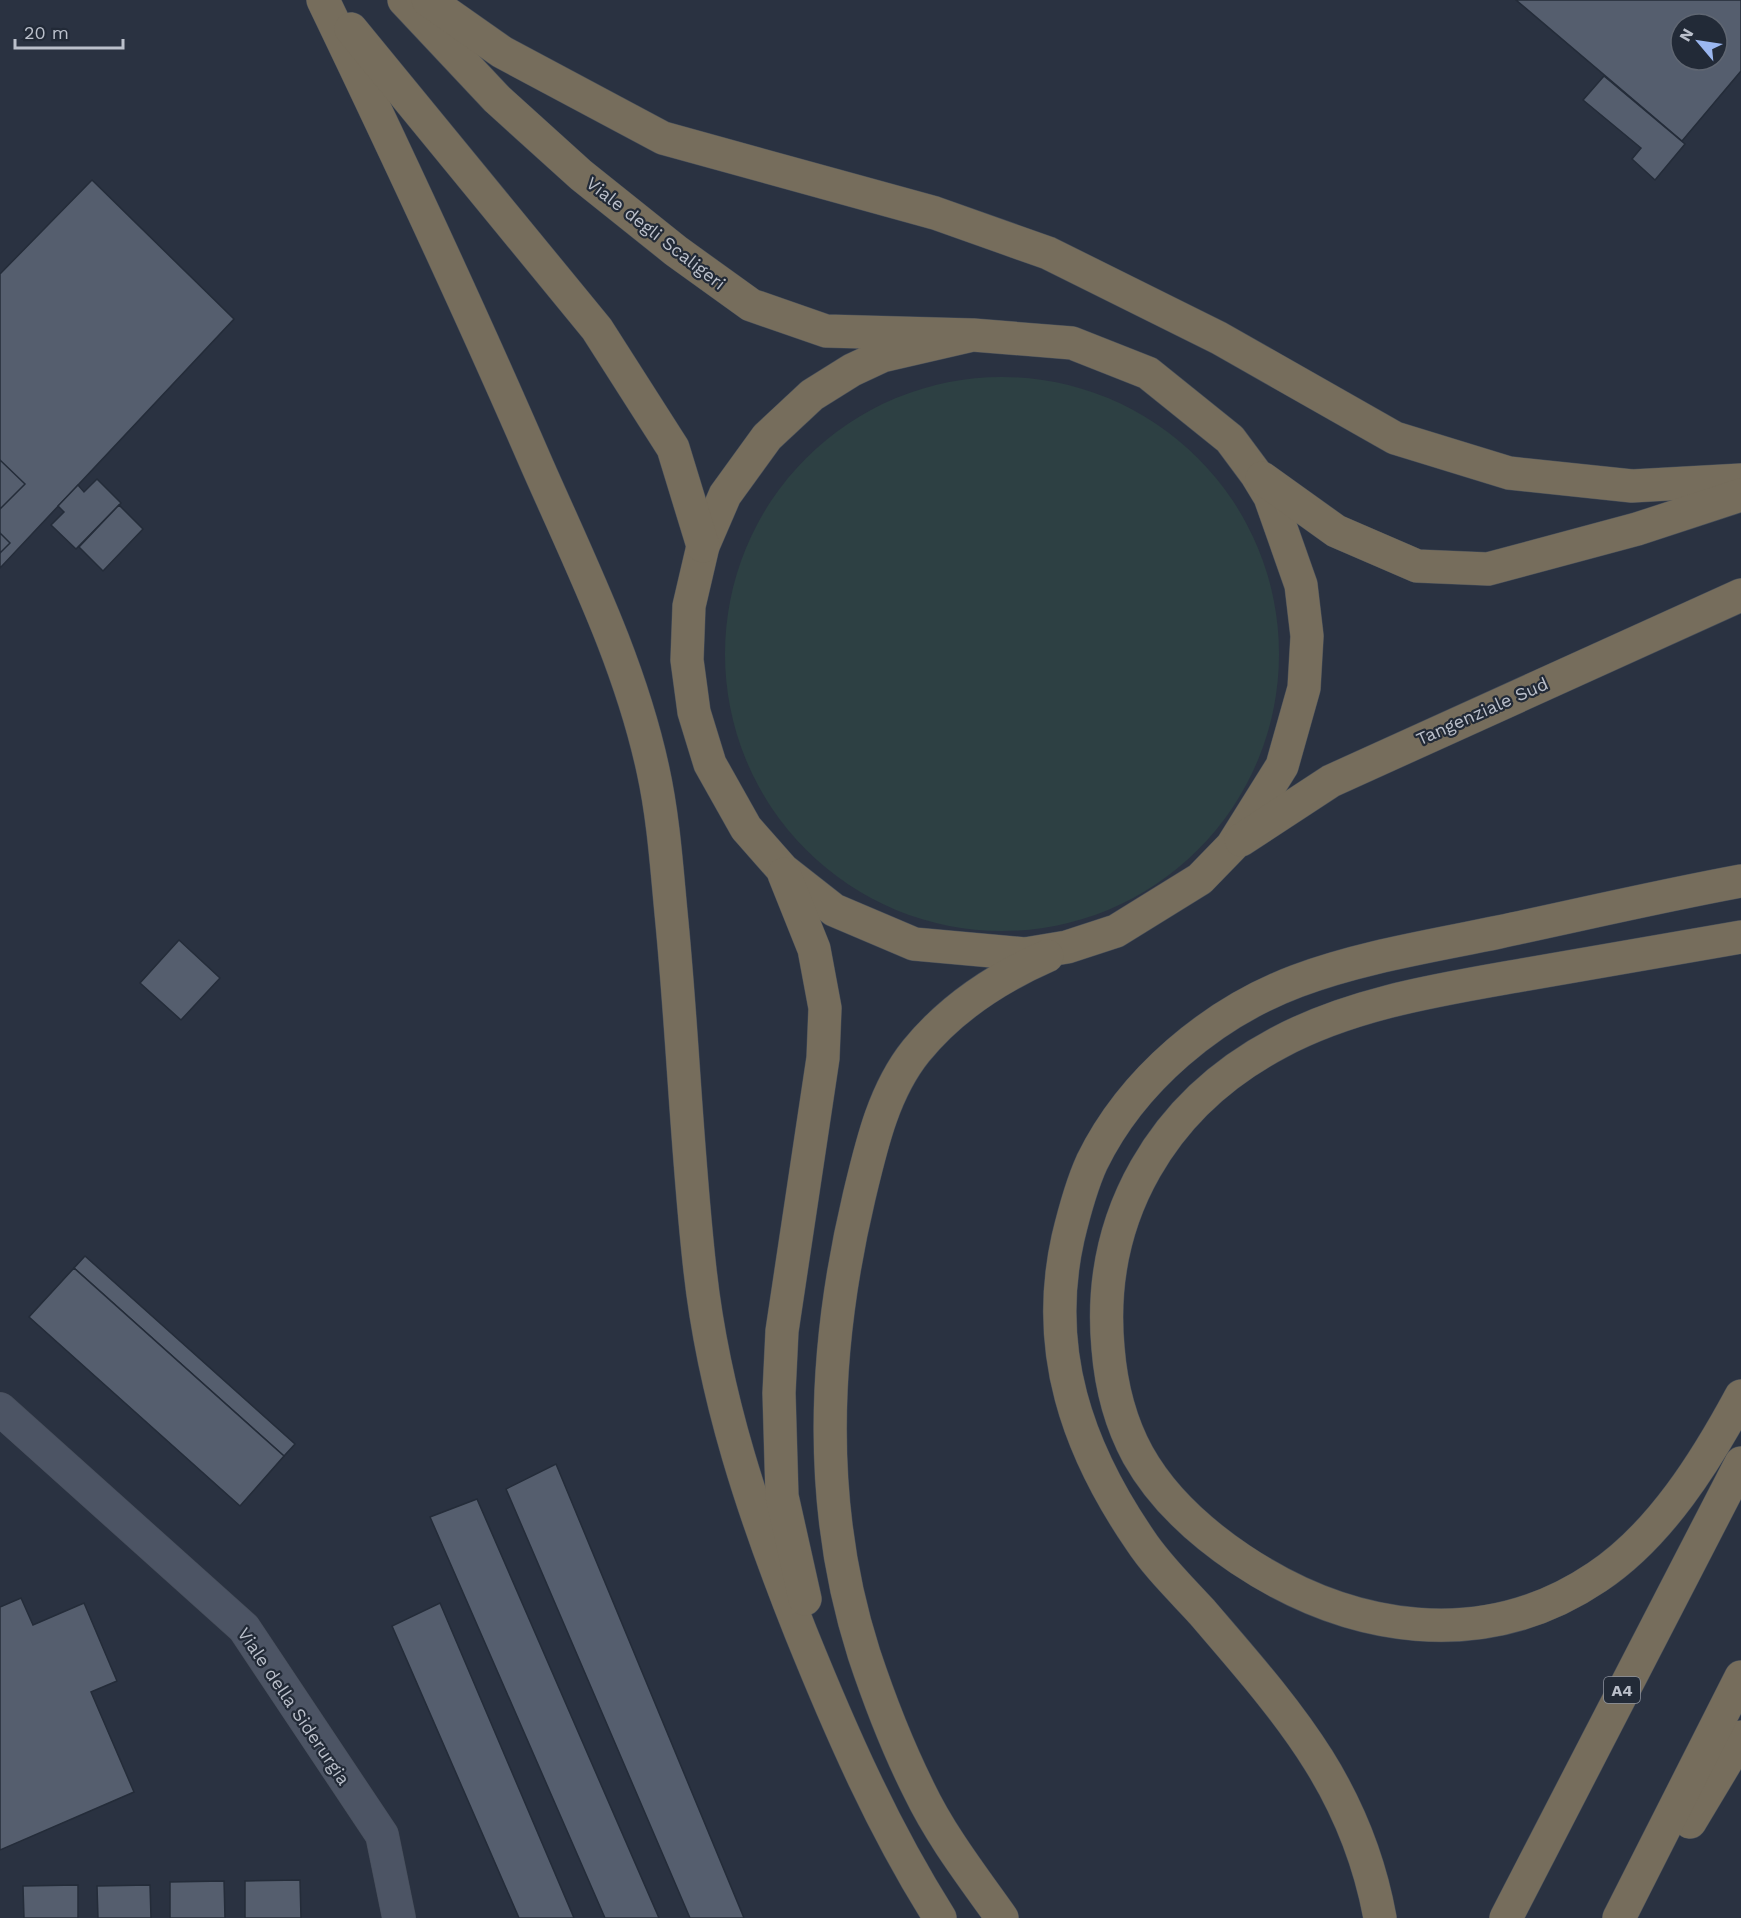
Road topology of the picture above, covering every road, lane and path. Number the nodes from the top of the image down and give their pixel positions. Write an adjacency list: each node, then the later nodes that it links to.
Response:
1 (325, 0): 8 (highway, Viale degli Scaligeri); 19 (highway)
2 (404, 0): 4 (highway, Viale degli Scaligeri)
3 (428, 0): 6 (highway)
4 (973, 335): 5 (highway, Viale degli Scaligeri); 8 (highway, Viale degli Scaligeri)
5 (1256, 474): 7 (highway); 10 (highway, Viale degli Scaligeri)
6 (1741, 480)
7 (1741, 495)
8 (703, 546): 11 (highway, Viale degli Scaligeri)
9 (1741, 595): 10 (highway, Tangenziale Sud)
10 (1232, 846): 14 (highway, Viale degli Scaligeri)
11 (783, 870): 14 (highway, Viale degli Scaligeri); 19 (highway)
12 (1741, 881): 24 (highway)
13 (1741, 937): 15 (highway)
14 (1067, 947): 23 (highway)
15 (1741, 1396)
16 (0, 1409): 21 (street, Viale della Siderurgia)
17 (1741, 1463): 25 (highway, A4)
18 (1741, 1677): 26 (highway)
19 (829, 1703): 22 (highway)
20 (1741, 1737): 27 (highway)
21 (399, 1918)
22 (940, 1918)
23 (1002, 1918)
24 (1380, 1918)
25 (1506, 1918)
26 (1619, 1918)
27 (1631, 1918)

